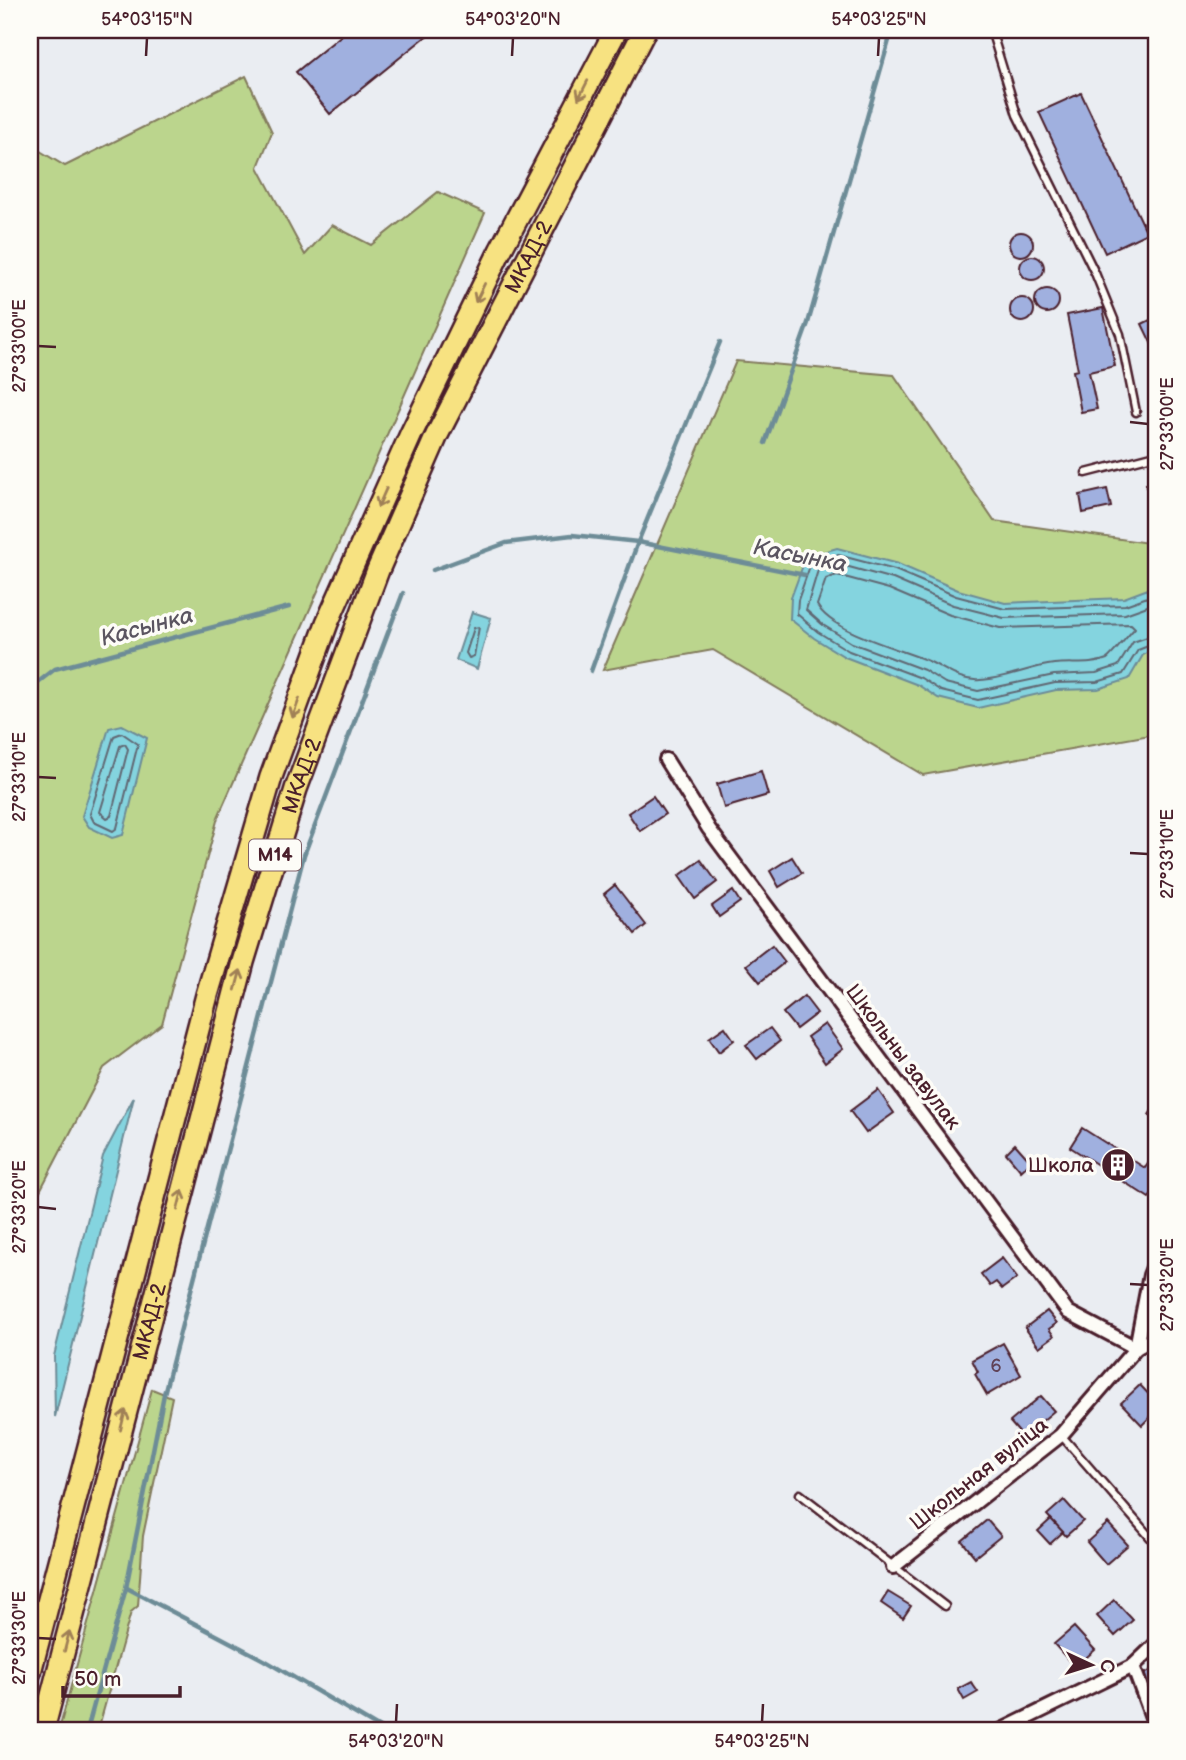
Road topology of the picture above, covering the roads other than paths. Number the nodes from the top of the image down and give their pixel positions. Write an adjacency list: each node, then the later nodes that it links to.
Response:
1 (616, 30): 18 (highway, М14, one-way to 18)
2 (645, 30): 20 (highway, МКАД-2 / М14, one-way to 2)
3 (991, 30): 4 (lane)
4 (1136, 412)
5 (1156, 455): 6 (lane)
6 (1086, 473)
7 (667, 760): 10 (street, Школьны завулак)
8 (1156, 1261): 10 (street, Школьная вуліца)
9 (1156, 1337): 10 (street)
10 (1136, 1348): 11 (street, Школьная вуліца)
11 (1061, 1435): 13 (lane); 14 (street, Школьная вуліца)
12 (800, 1494): 14 (lane)
13 (1156, 1544)
14 (892, 1567): 15 (lane)
15 (945, 1606)
16 (1156, 1644): 17 (street)
17 (1133, 1666): 19 (street); 21 (street)
18 (30, 1672)
19 (1156, 1727)
20 (43, 1730)
21 (1002, 1730)

